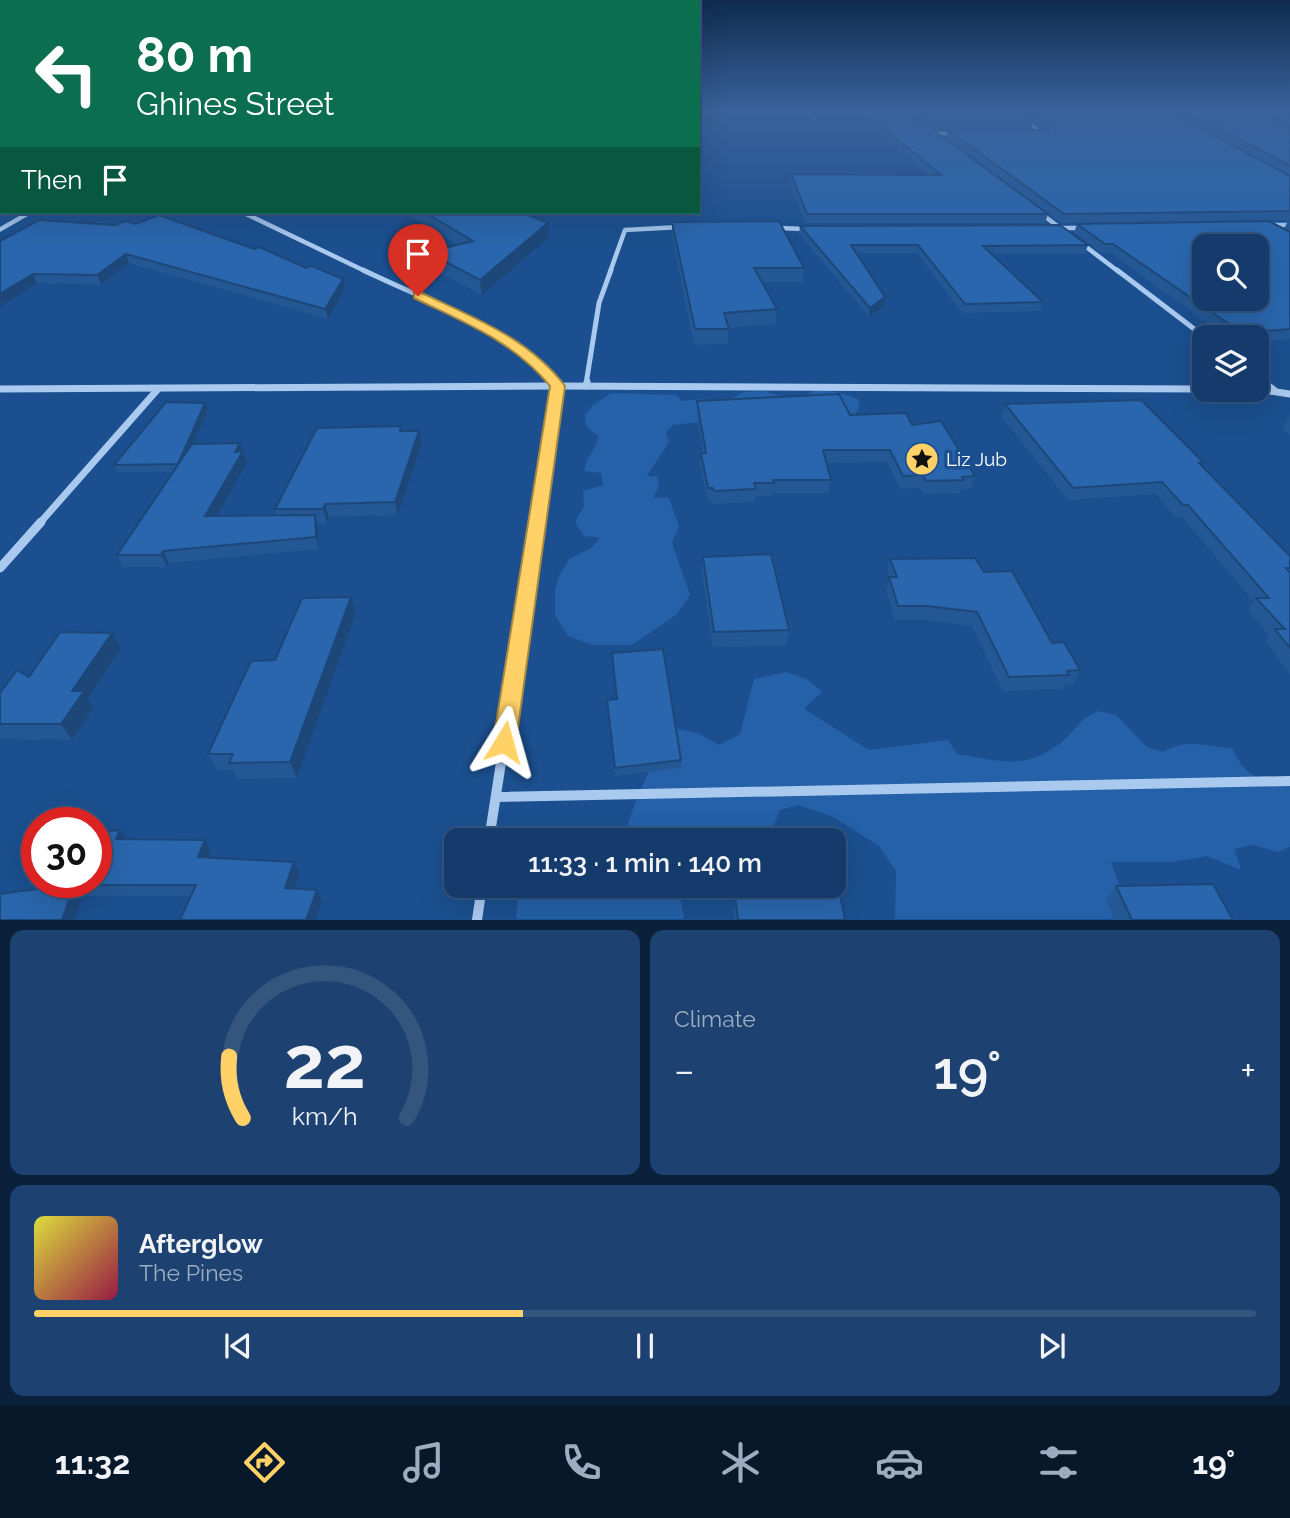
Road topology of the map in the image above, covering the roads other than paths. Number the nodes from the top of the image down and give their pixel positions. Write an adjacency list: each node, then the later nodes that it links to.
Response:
1 (1029, 204): 8 (street)
2 (27, 214): 11 (street)
3 (246, 214): 16 (street)
4 (1290, 225): 12 (street)
5 (691, 227): 17 (street)
6 (769, 228): 10 (street)
7 (1047, 228): 8 (street)
8 (1061, 228): 9 (street); 13 (street)
9 (1086, 228)
10 (807, 229)
11 (0, 230)
12 (1278, 232)
13 (1070, 235)
14 (1079, 241): 15 (street)
15 (1192, 327)
16 (558, 386): 17 (street); 20 (street); 27 (street)
17 (586, 386): 21 (street)
18 (1269, 386): 23 (street)
19 (0, 389): 20 (street)
20 (159, 389): 25 (street)
21 (1192, 389)
22 (1269, 390): 23 (street)
23 (1274, 390): 24 (street)
24 (1290, 394)
25 (0, 568)
26 (1290, 781): 27 (street)
27 (496, 797): 28 (street)
28 (491, 828)
29 (480, 898): 30 (street)
30 (477, 919)

